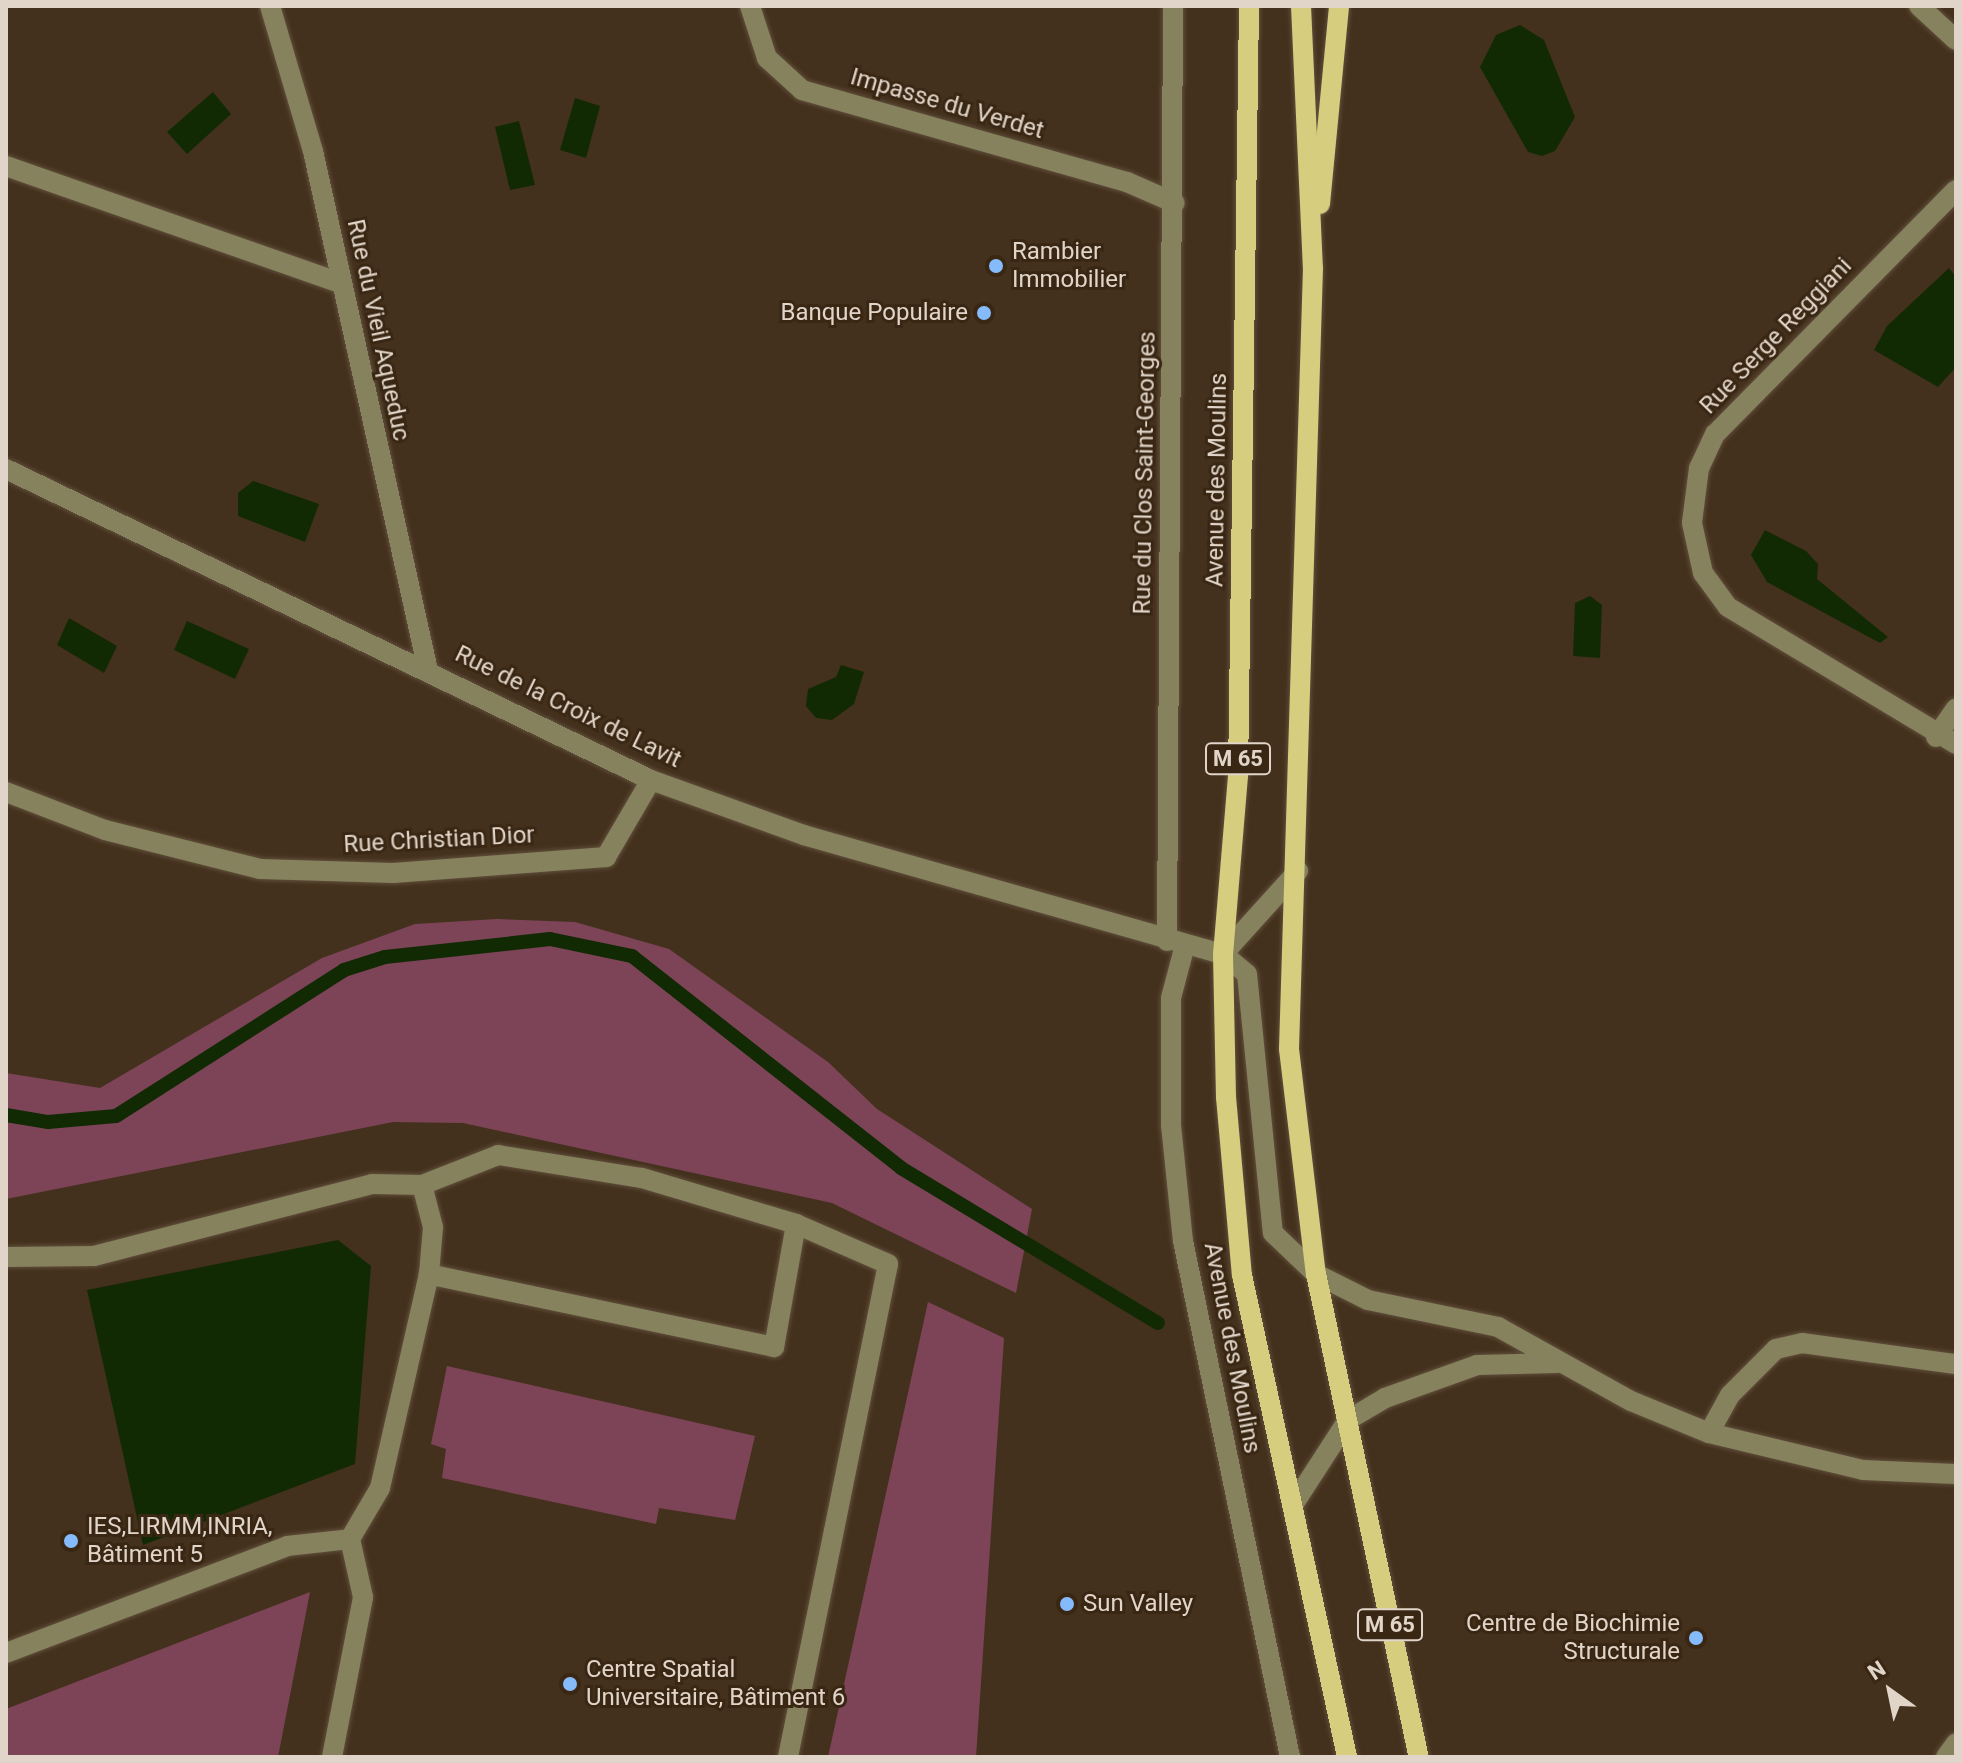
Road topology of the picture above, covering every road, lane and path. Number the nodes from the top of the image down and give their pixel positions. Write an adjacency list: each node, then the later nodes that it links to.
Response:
1 (270, 6): 13 (street, Rue du Vieil Aqueduc)
2 (750, 6): 11 (street, Impasse du Verdet)
3 (1173, 6): 11 (street, Rue du Clos Saint-Georges)
4 (1249, 6): 23 (main road, Avenue des Moulins / M 65)
5 (1301, 6): 12 (main road, M 65)
6 (1339, 6): 12 (main road)
7 (1919, 6): 8 (street)
8 (1956, 40)
9 (6, 166): 13 (street)
10 (1956, 190): 17 (street, Rue Serge Reggiani)
11 (1175, 203): 22 (street, Rue du Clos Saint-Georges)
12 (1313, 268): 21 (main road, M 65)
13 (340, 283): 15 (street, Rue du Vieil Aqueduc)
14 (6, 469): 15 (street, Rue de la Croix de Lavit)
15 (427, 666): 19 (street, Rue de la Croix de Lavit)
16 (1956, 708): 17 (street)
17 (1936, 737): 18 (street, Rue Serge Reggiani)
18 (1956, 744)
19 (651, 780): 20 (street, Rue Christian Dior); 22 (street, Rue de la Croix de Lavit)
20 (6, 792)
21 (1298, 871): 23 (street); 28 (main road, M 65)
22 (1176, 943): 23 (street, Rue de la Croix de Lavit); 40 (street, Avenue des Moulins)
23 (1223, 954): 28 (street); 34 (main road, Avenue des Moulins / M 65)
24 (422, 1185): 25 (street); 26 (street); 27 (street)
25 (796, 1224): 27 (street); 39 (street)
26 (6, 1257)
27 (429, 1274): 35 (street)
28 (1316, 1274): 29 (street); 31 (main road, M 65)
29 (1557, 1363): 31 (street); 32 (street)
30 (1956, 1364): 32 (street)
31 (1348, 1420): 34 (street); 42 (main road, M 65)
32 (1709, 1433): 33 (street)
33 (1956, 1474)
34 (1293, 1505): 41 (main road, Avenue des Moulins / M 65)
35 (350, 1539): 36 (street); 38 (street)
36 (6, 1653)
37 (1956, 1743): 43 (street)
38 (332, 1757)
39 (788, 1757)
40 (1290, 1757)
41 (1347, 1757)
42 (1419, 1757)
43 (1946, 1757)

